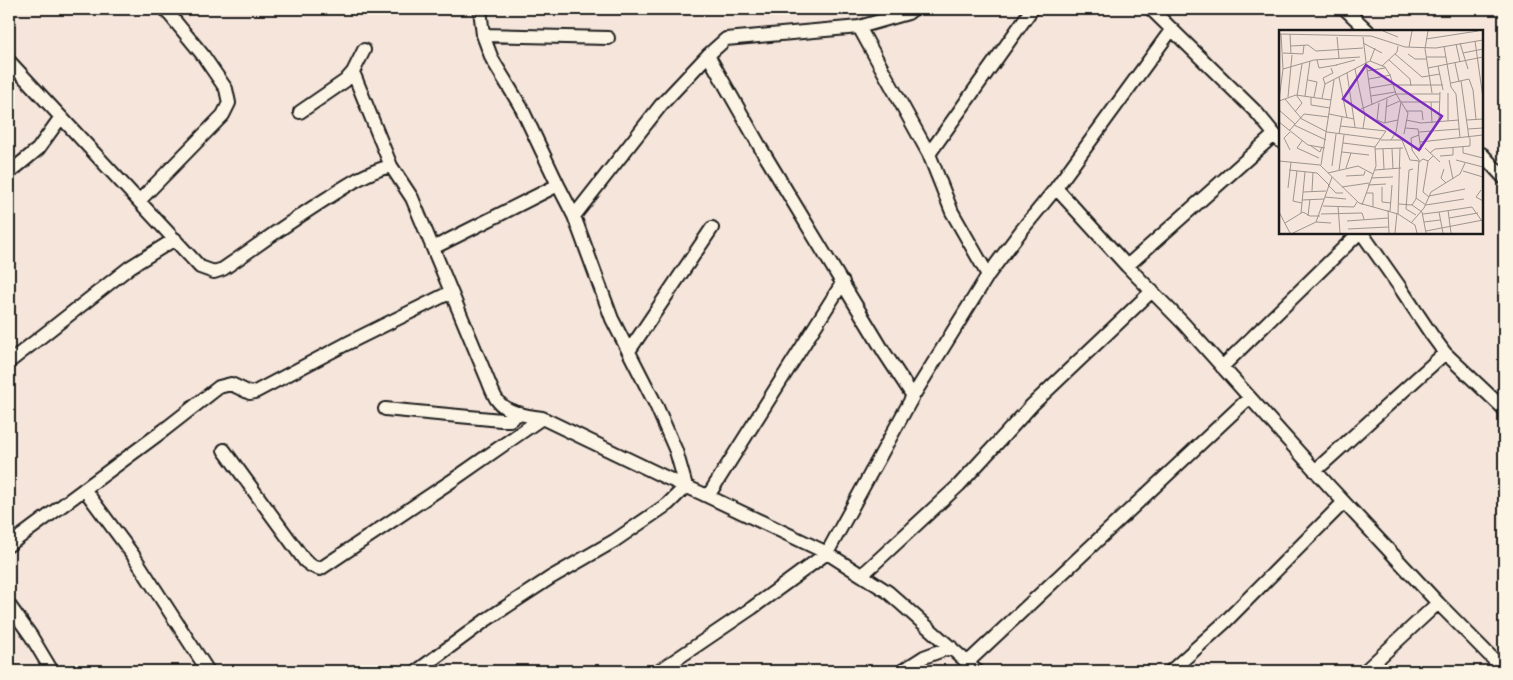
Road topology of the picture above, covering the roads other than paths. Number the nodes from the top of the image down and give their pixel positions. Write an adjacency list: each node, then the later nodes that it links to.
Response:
1 (165, 9): 26 (street)
2 (480, 9): 10 (street)
3 (913, 9): 7 (street)
4 (1032, 9): 19 (street)
5 (1151, 9): 8 (street)
6 (1345, 9): 9 (street)
7 (859, 27): 13 (street); 19 (street)
8 (1172, 29): 18 (street); 25 (street)
9 (1367, 30)
10 (483, 35): 11 (street); 24 (street)
11 (608, 38)
12 (364, 50): 15 (street)
13 (708, 55): 27 (street); 35 (street)
14 (9, 60): 17 (street)
15 (353, 72): 16 (street); 21 (street)
16 (300, 112)
17 (61, 117): 22 (street); 26 (street)
18 (1277, 138): 33 (street)
19 (929, 154): 34 (street)
20 (1483, 155): 23 (street)
21 (391, 166): 31 (street); 32 (street)
22 (9, 173)
23 (1504, 178)
24 (558, 185): 27 (street); 32 (street)
25 (1056, 188): 33 (street); 34 (street)
26 (140, 201): 31 (street)
27 (574, 216): 38 (street)
28 (712, 228): 38 (street)
29 (1358, 234): 41 (street)
30 (1361, 234): 39 (street)
31 (175, 240): 40 (street)
32 (433, 248): 37 (street)
33 (1127, 266): 36 (street)
34 (988, 275): 42 (street)
35 (843, 282): 42 (street); 52 (street)
36 (1152, 290): 41 (street); 56 (street)
37 (452, 292): 46 (street); 51 (street)
38 (630, 350): 50 (street)
39 (1445, 353): 45 (street); 49 (street)
40 (9, 362)
41 (1222, 367): 43 (street)
42 (913, 396): 55 (street)
43 (1249, 398): 49 (street); 62 (street)
44 (385, 409): 46 (street)
45 (1504, 409)
46 (519, 413): 47 (street)
47 (542, 418): 48 (street); 50 (street)
48 (224, 450)
49 (1315, 471): 53 (street)
50 (686, 486): 52 (street); 66 (street)
51 (84, 489): 54 (street); 65 (street)
52 (708, 496): 55 (street)
53 (1344, 502): 57 (street); 69 (street)
54 (9, 545)
55 (827, 553): 56 (street); 67 (street)
56 (862, 575): 59 (street)
57 (1438, 603): 63 (street); 70 (street)
58 (9, 605): 64 (street)
59 (934, 632): 60 (street); 61 (street)
60 (951, 647): 61 (street); 62 (street)
61 (924, 657): 68 (street)
62 (972, 667)
63 (1504, 670)
64 (52, 671)
65 (208, 671)
66 (417, 671)
67 (659, 671)
68 (902, 671)
69 (1171, 671)
70 (1365, 671)

